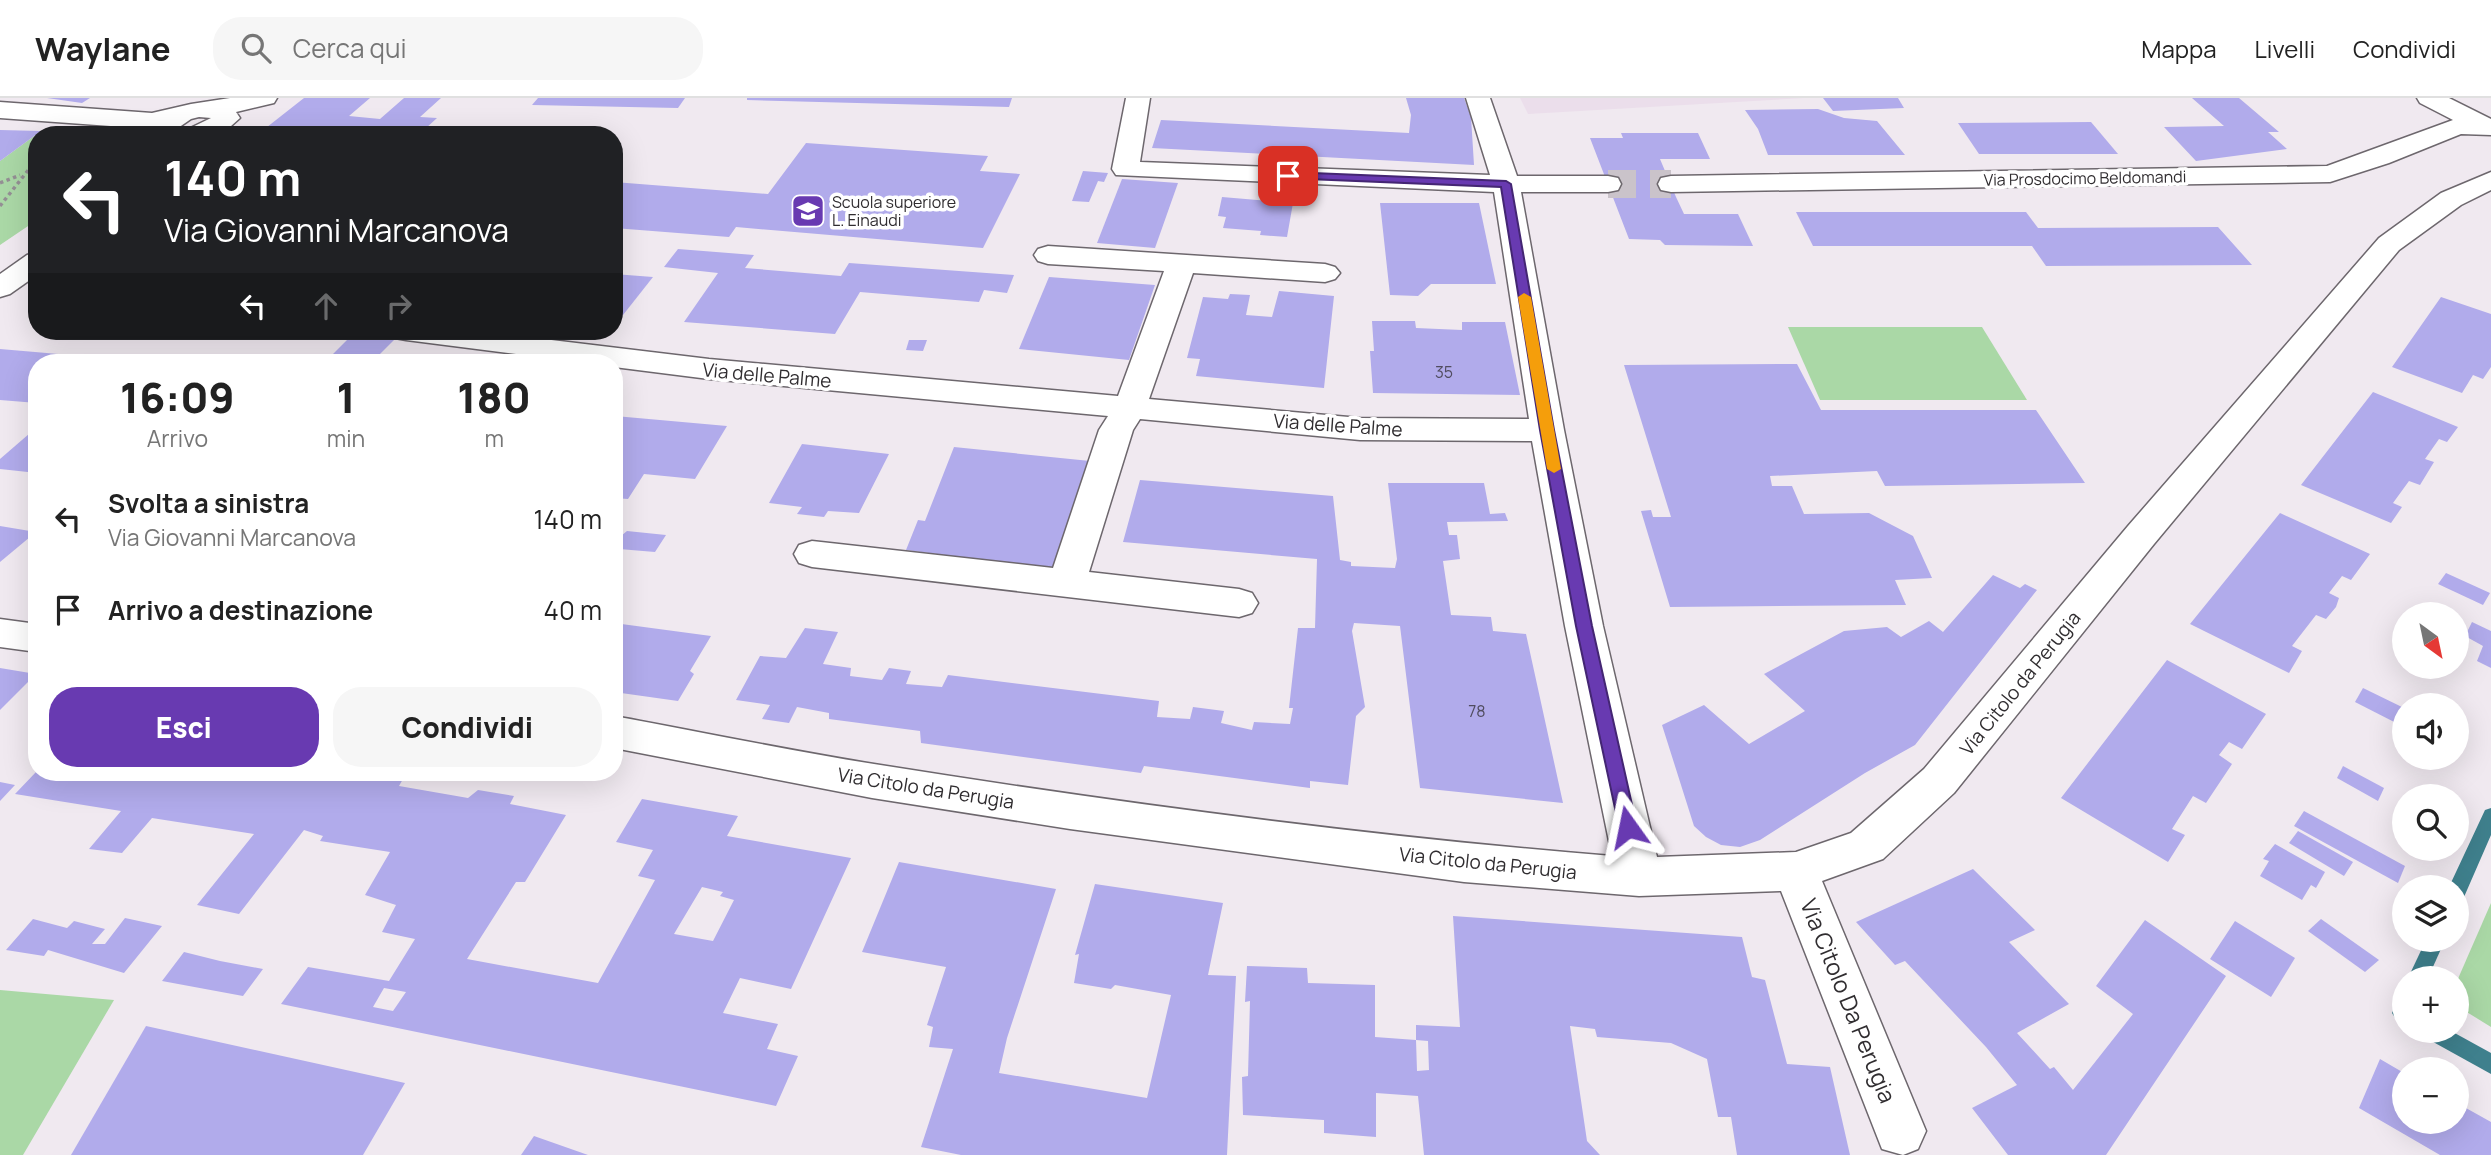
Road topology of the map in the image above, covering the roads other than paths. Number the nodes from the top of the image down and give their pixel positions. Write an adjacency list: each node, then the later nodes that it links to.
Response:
1 (267, 98): 6 (street)
2 (1138, 98): 9 (street)
3 (1478, 98): 9 (street)
4 (2429, 98): 7 (street)
5 (0, 110): 6 (street)
6 (196, 121)
7 (2488, 126): 11 (street, Via Prosdocimo Beldomandi)
8 (2491, 180): 26 (street, Via Citolo da Perugia)
9 (1506, 184): 10 (street); 19 (street)
10 (1608, 184)
11 (1671, 184)
12 (1048, 255): 13 (street)
13 (1181, 265): 14 (street); 18 (street)
14 (1325, 273)
15 (478, 340): 16 (street, Via delle Palme)
16 (589, 354)
17 (623, 358): 18 (street, Via delle Palme)
18 (1130, 408): 19 (street, Via delle Palme); 21 (street)
19 (1547, 430): 27 (street)
20 (812, 554): 21 (street)
21 (1067, 584): 22 (street)
22 (1239, 603)
23 (0, 633): 24 (street)
24 (28, 637)
25 (623, 734): 27 (street, Via Citolo da Perugia)
26 (1796, 871): 27 (street, Via Citolo da Perugia); 28 (street, Via Citolo Da Perugia)
27 (1639, 877)
28 (1900, 1131)

